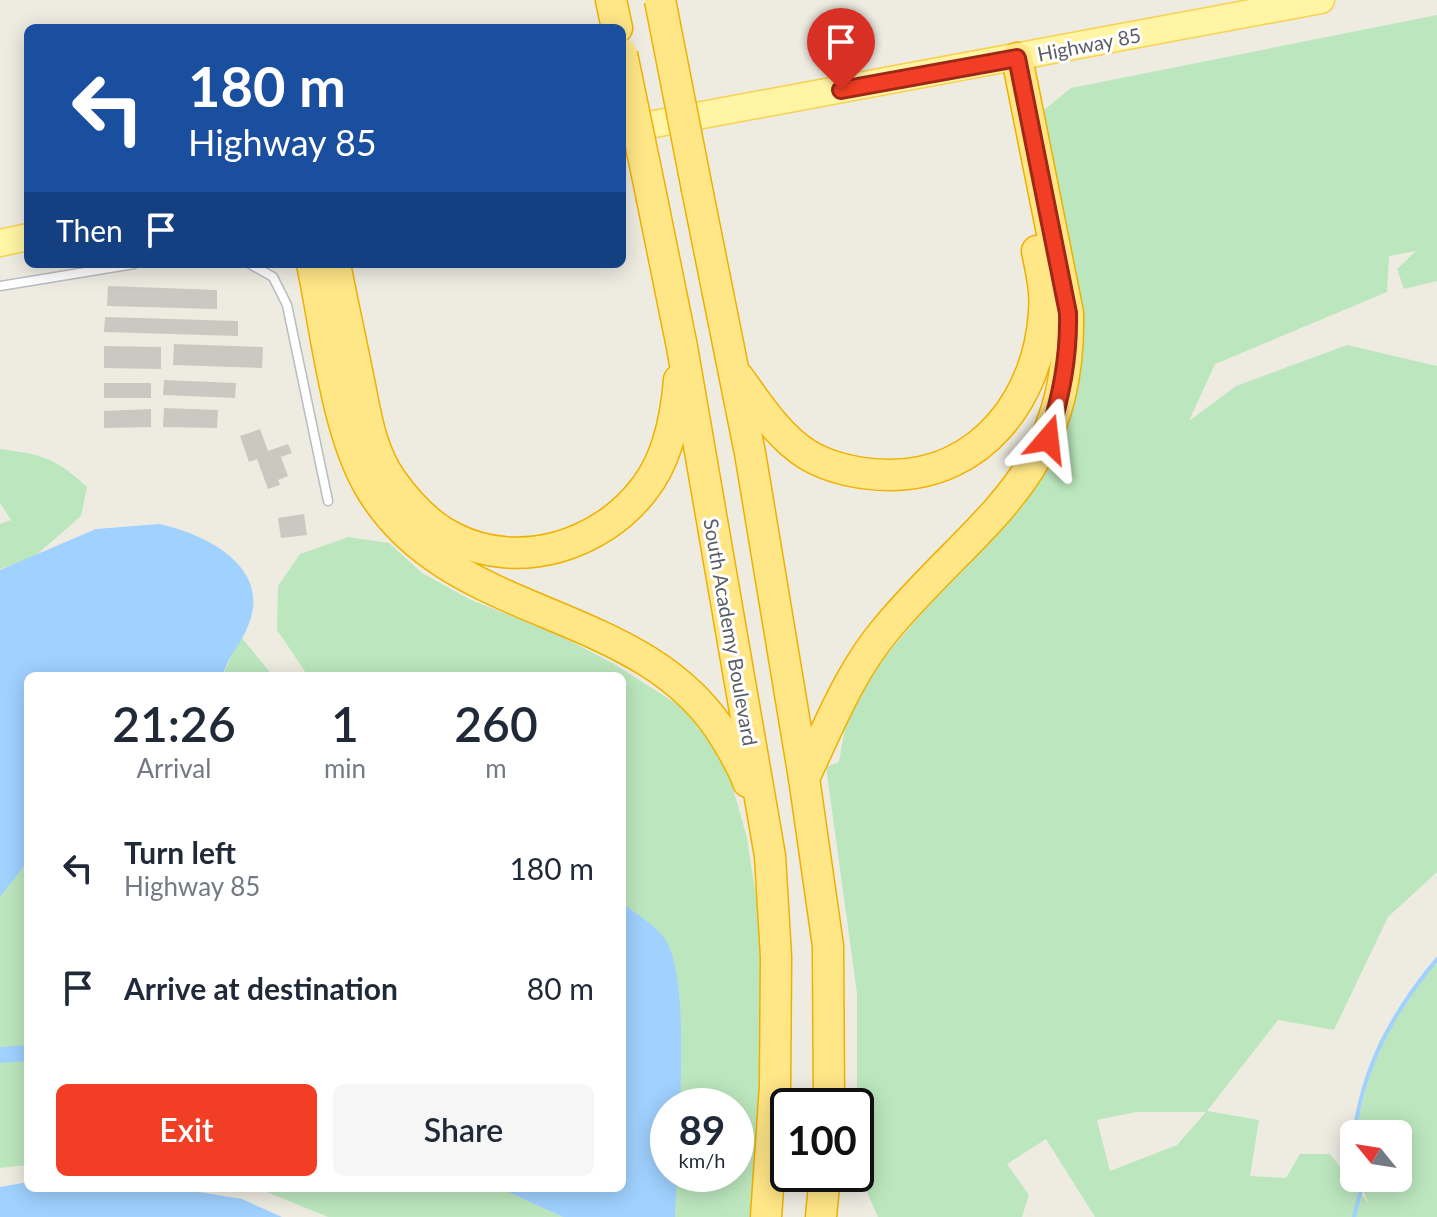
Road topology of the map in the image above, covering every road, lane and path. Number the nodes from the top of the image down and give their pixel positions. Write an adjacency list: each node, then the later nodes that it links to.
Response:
1 (611, 0): 4 (highway)
2 (660, 0): 16 (highway, bridge)
3 (1321, 0): 5 (main road, Highway 85)
4 (616, 24)
5 (1008, 59): 7 (main road, Highway 85); 16 (highway); 18 (highway)
6 (626, 73): 15 (highway, South Academy Boulevard, bridge)
7 (626, 129)
8 (24, 238): 9 (main road)
9 (0, 243)
10 (110, 268): 14 (lane)
11 (257, 268): 17 (lane)
12 (313, 268): 19 (highway)
13 (336, 268): 15 (highway)
14 (0, 286)
15 (682, 347): 19 (highway, South Academy Boulevard)
16 (732, 369): 18 (highway)
17 (328, 501)
18 (804, 778): 20 (highway)
19 (770, 856): 22 (highway, South Academy Boulevard)
20 (829, 1088)
21 (823, 1192): 23 (highway)
22 (766, 1217)
23 (821, 1217)

